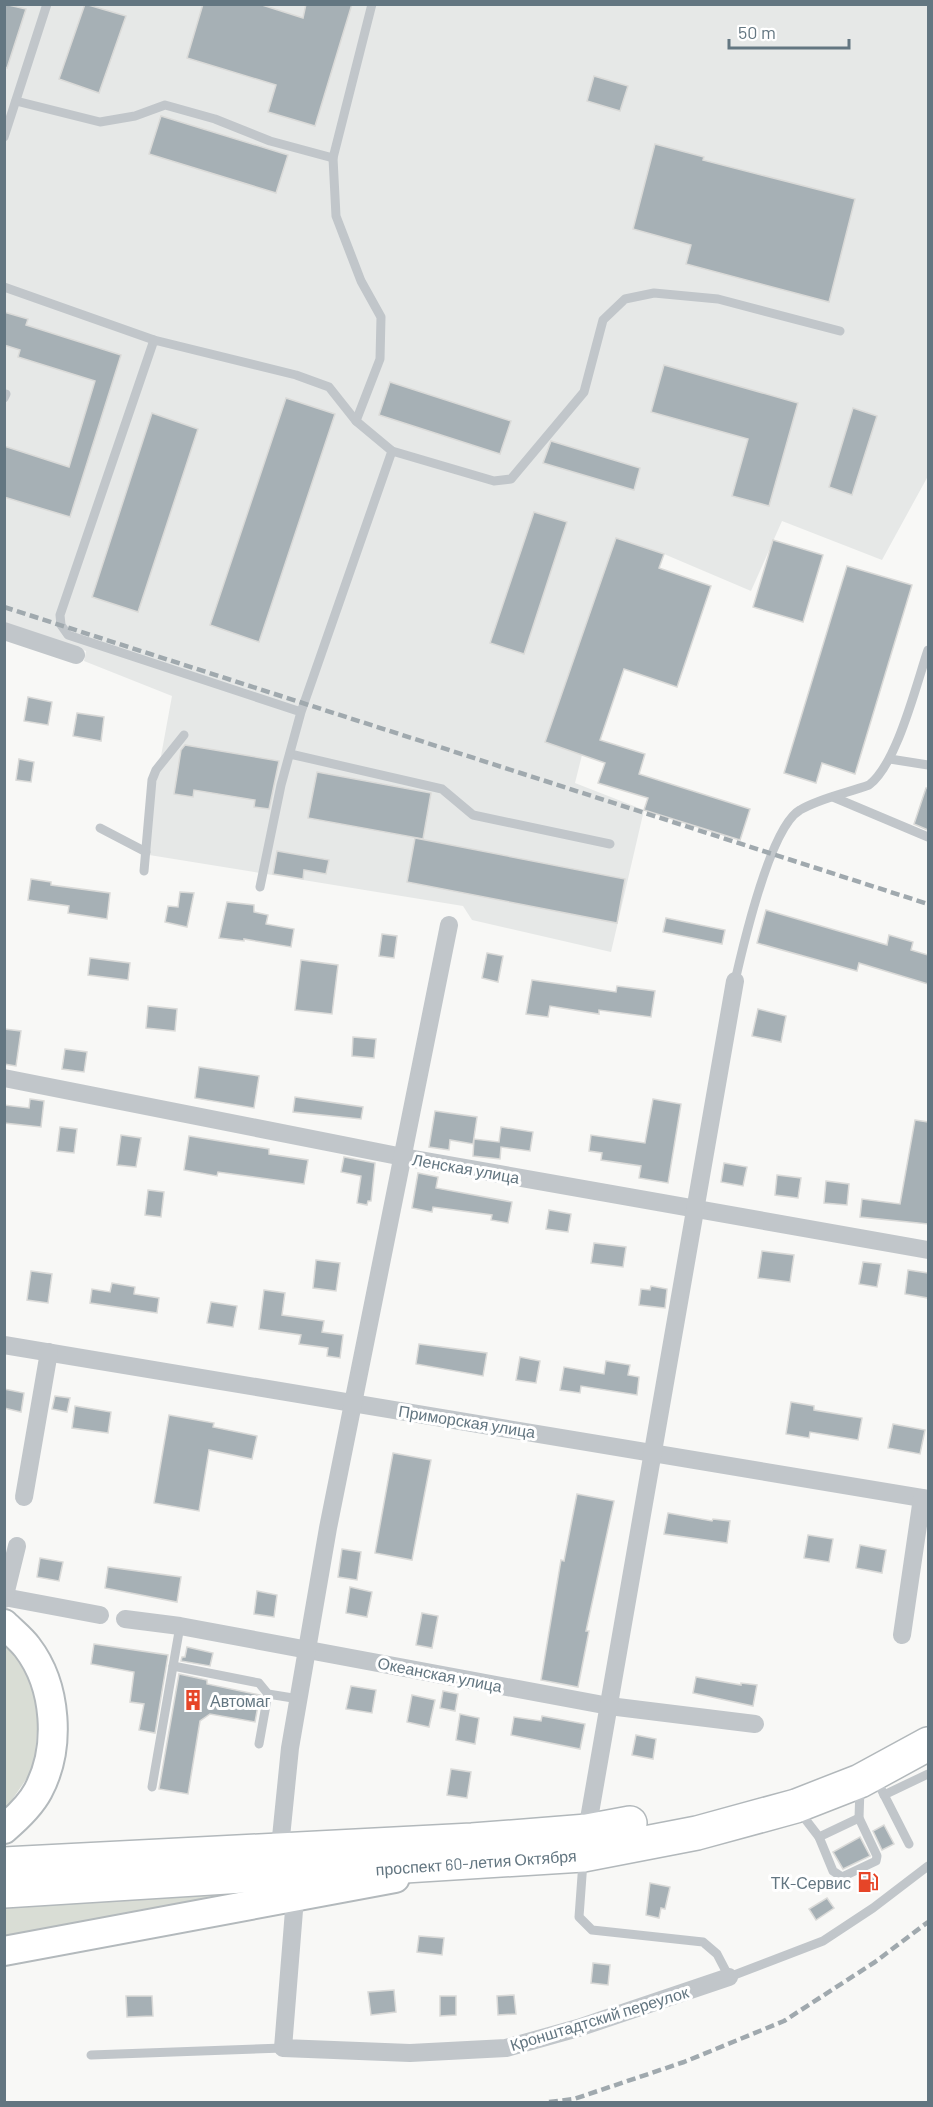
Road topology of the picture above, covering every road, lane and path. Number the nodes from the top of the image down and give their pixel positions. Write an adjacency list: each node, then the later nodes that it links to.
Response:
1 (47, 4): 3 (lane)
2 (372, 4): 5 (lane)
3 (16, 101): 4 (lane); 5 (lane)
4 (4, 137)
5 (333, 158): 9 (lane)
6 (4, 287): 8 (lane)
7 (840, 331): 10 (lane)
8 (154, 340): 9 (lane); 14 (lane)
9 (356, 420): 10 (lane)
10 (392, 451): 14 (lane)
11 (4, 632): 13 (street)
12 (928, 650): 17 (lane)
13 (76, 655)
14 (301, 712): 16 (lane)
15 (184, 735): 23 (lane)
16 (290, 754): 22 (lane); 25 (lane)
17 (890, 759): 18 (lane); 19 (lane)
18 (928, 765)
19 (833, 797): 21 (lane); 27 (lane)
20 (100, 828): 23 (lane)
21 (928, 837)
22 (610, 844)
23 (146, 852): 24 (lane)
24 (144, 871)
25 (260, 887)
26 (449, 925): 29 (street)
27 (735, 981): 30 (street)
28 (4, 1078): 29 (street, Ленская улица)
29 (403, 1157): 30 (street, Ленская улица); 34 (street)
30 (696, 1207): 31 (street, Ленская улица); 35 (street)
31 (928, 1250)
32 (4, 1345): 33 (street, Приморская улица)
33 (49, 1352): 34 (street, Приморская улица); 36 (street)
34 (353, 1403): 35 (street, Приморская улица); 45 (street)
35 (653, 1451): 37 (street, Приморская улица); 49 (street)
36 (24, 1497)
37 (925, 1499): 44 (street)
38 (17, 1546): 39 (street)
39 (5, 1598): 40 (street)
40 (100, 1615)
41 (125, 1619): 43 (street, Океанская улица)
42 (4, 1624): 59 (main road)
43 (180, 1626): 45 (street, Океанская улица); 46 (lane)
44 (902, 1635)
45 (308, 1649): 48 (street); 49 (street, Океанская улица)
46 (173, 1666): 47 (lane); 56 (lane)
47 (268, 1694): 48 (lane); 52 (lane)
48 (299, 1699): 65 (street)
49 (609, 1706): 50 (street, Океанская улица); 61 (street)
50 (755, 1724)
51 (928, 1731): 61 (highway, проспект 60-летия Октября)
52 (259, 1744)
53 (928, 1744): 55 (highway, проспект 60-летия Октября)
54 (928, 1774): 55 (lane)
55 (873, 1783): 57 (highway, проспект 60-летия Октября); 58 (lane); 62 (lane)
56 (152, 1787)
57 (796, 1806): 60 (lane); 61 (highway, проспект 60-летия Октября)
58 (859, 1818): 60 (lane); 60 (lane)
59 (4, 1829)
60 (819, 1838)
61 (585, 1843): 65 (highway, проспект 60-летия Октября); 65 (highway, проспект 60-летия Октября); 68 (lane)
62 (909, 1844)
63 (4, 1864): 65 (highway, проспект 60-летия Октября)
64 (928, 1866): 68 (lane, Кронштадтский переулок)
65 (284, 1873): 66 (highway, проспект 60-летия Октября); 67 (main road); 69 (street)
66 (4, 1891)
67 (4, 1951)
68 (729, 1977): 69 (street, Кронштадтский переулок)
69 (283, 2048): 70 (lane, Кронштадтский переулок)
70 (91, 2055)

